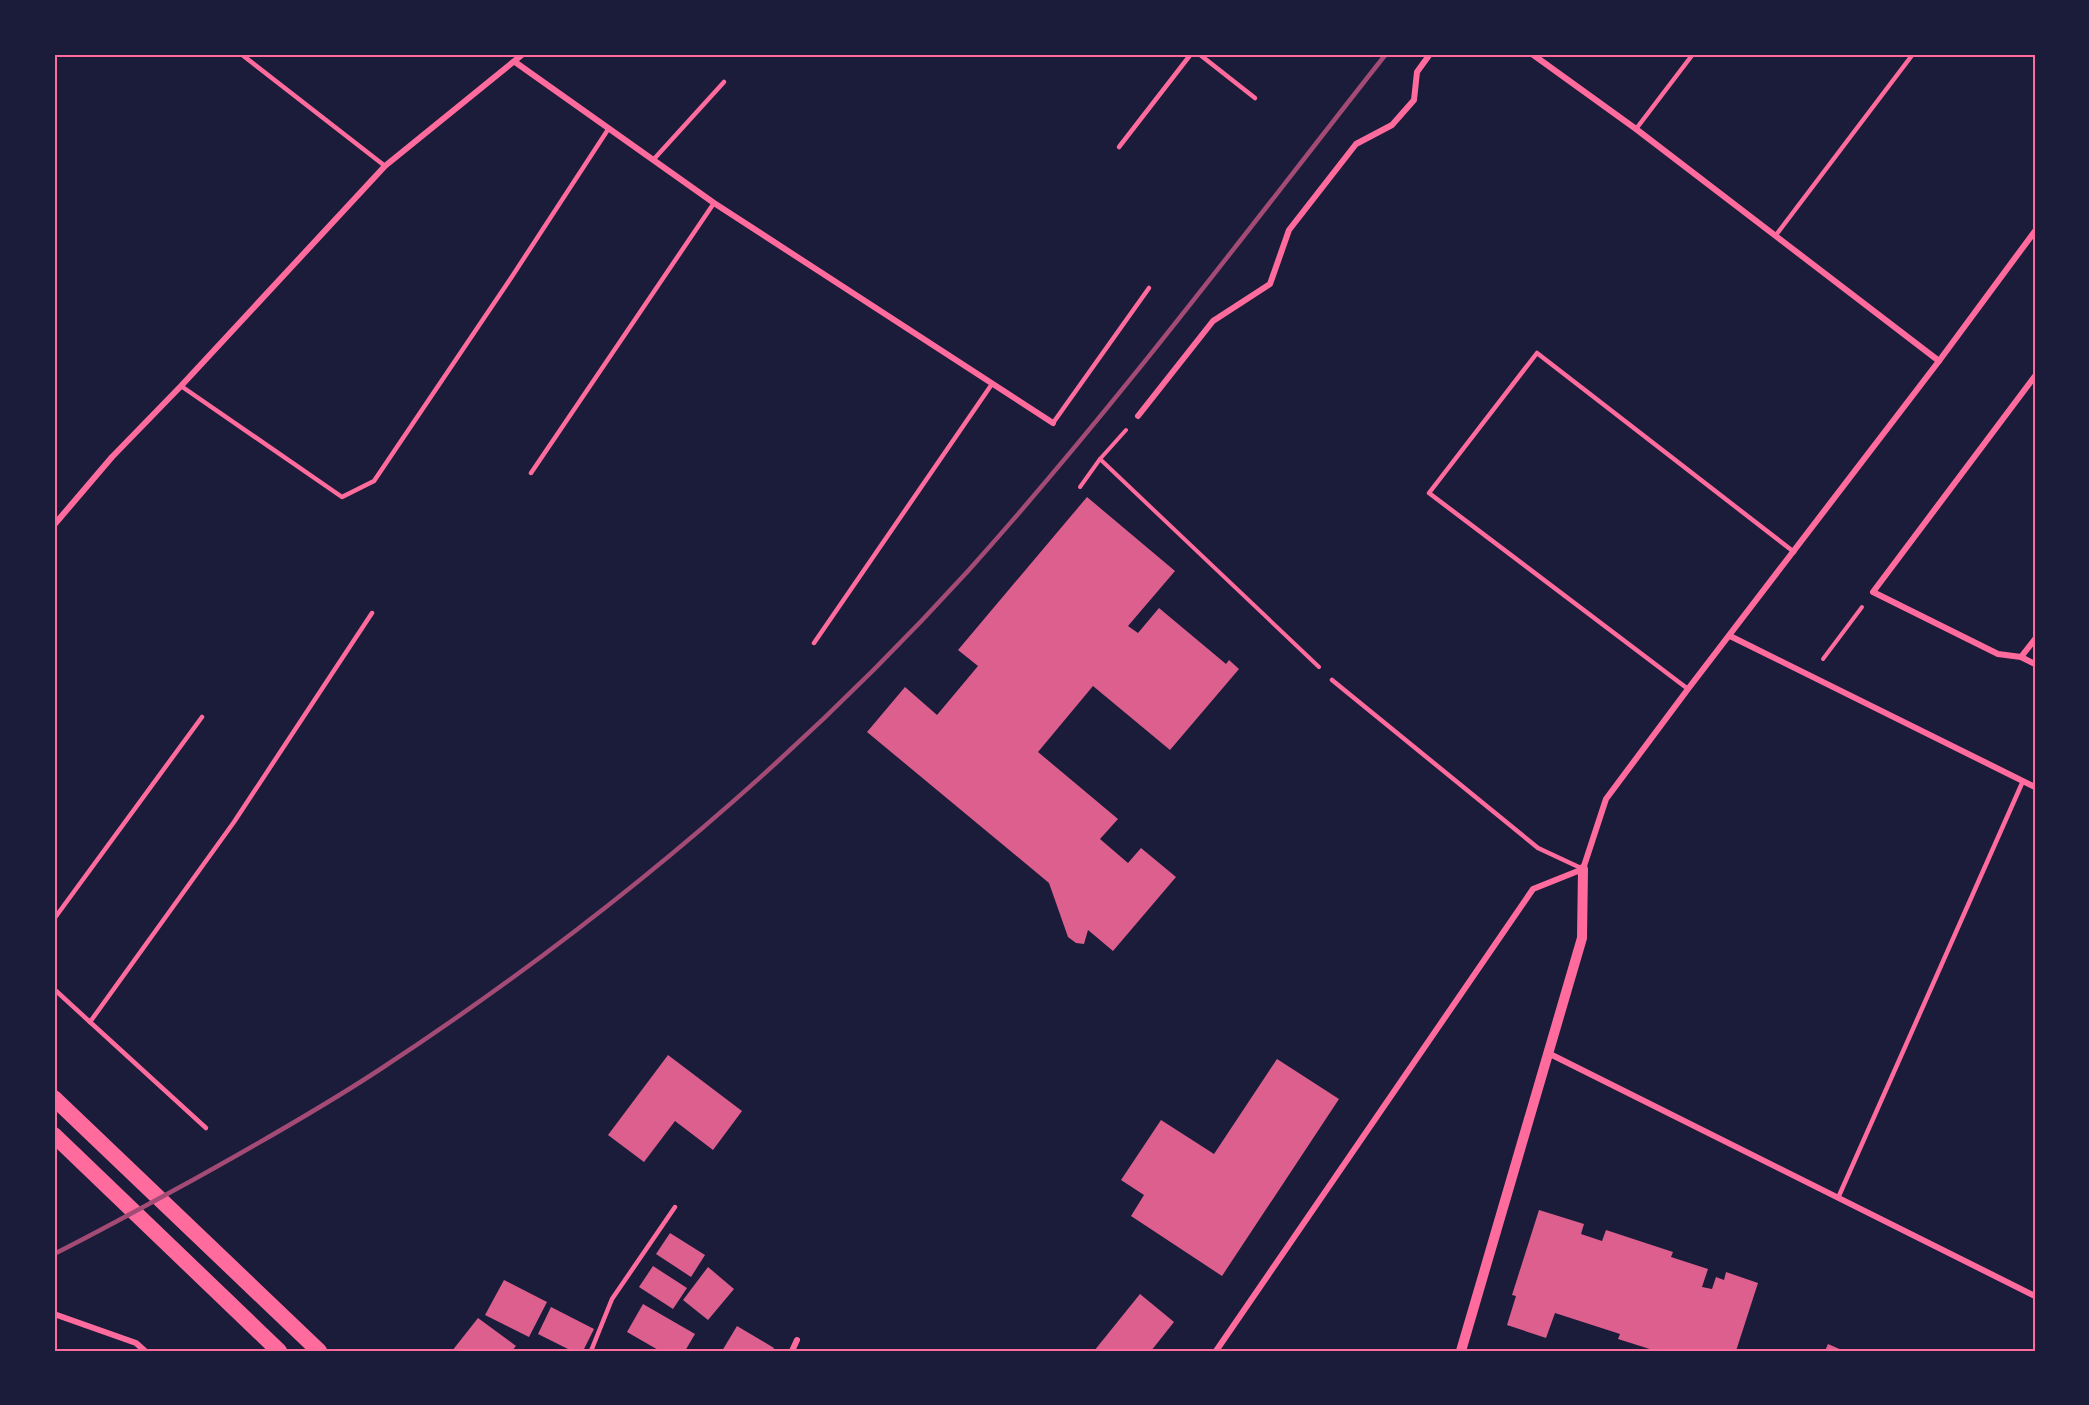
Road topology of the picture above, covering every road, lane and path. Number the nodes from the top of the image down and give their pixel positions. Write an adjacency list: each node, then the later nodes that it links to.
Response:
1 (241, 54): 16 (lane)
2 (524, 54): 9 (street)
3 (1191, 54): 14 (lane)
4 (1199, 54): 11 (lane)
5 (1430, 54): 25 (street)
6 (1532, 54): 13 (street)
7 (1693, 54): 13 (lane)
8 (1913, 54): 19 (lane)
9 (515, 62): 12 (street); 16 (street)
10 (724, 82): 15 (lane)
11 (1255, 98)
12 (609, 128): 15 (street); 24 (lane)
13 (1636, 129): 19 (street)
14 (1119, 147)
15 (654, 159): 17 (street)
16 (385, 166): 24 (street)
17 (714, 203): 23 (street); 28 (lane)
18 (2035, 231): 21 (street)
19 (1776, 236): 21 (street)
20 (1149, 288): 26 (lane)
21 (1939, 361): 31 (street)
22 (2035, 376): 32 (street)
23 (992, 384): 26 (street); 36 (lane)
24 (181, 386): 30 (street)
25 (1138, 417): 27 (path)
26 (1053, 423)
27 (1101, 459): 29 (path); 40 (path)
28 (531, 473)
29 (1080, 487)
30 (54, 525)
31 (1794, 552): 34 (street); 41 (lane)
32 (1873, 592): 37 (street); 39 (path)
33 (372, 613): 48 (lane)
34 (1730, 636): 39 (street); 41 (street)
35 (2035, 639): 37 (street)
36 (814, 643)
37 (2021, 657): 38 (street)
38 (2035, 664)
39 (1811, 676): 43 (street)
40 (1332, 680): 45 (lane)
41 (1688, 688): 45 (street)
42 (202, 717): 46 (lane)
43 (2023, 781): 44 (street); 53 (lane)
44 (2035, 787)
45 (1583, 869): 49 (street); 63 (street)
46 (54, 919)
47 (54, 989): 48 (lane)
48 (90, 1022): 51 (lane)
49 (1548, 1053): 53 (street); 64 (street)
50 (54, 1098): 60 (highway)
51 (206, 1128)
52 (54, 1135): 59 (highway)
53 (1838, 1198): 55 (street)
54 (675, 1207): 61 (lane)
55 (2035, 1296)
56 (54, 1314): 58 (street)
57 (797, 1340): 62 (street)
58 (145, 1351)
59 (279, 1351)
60 (319, 1351)
61 (591, 1351)
62 (792, 1351)
63 (1216, 1351)
64 (1461, 1351)

